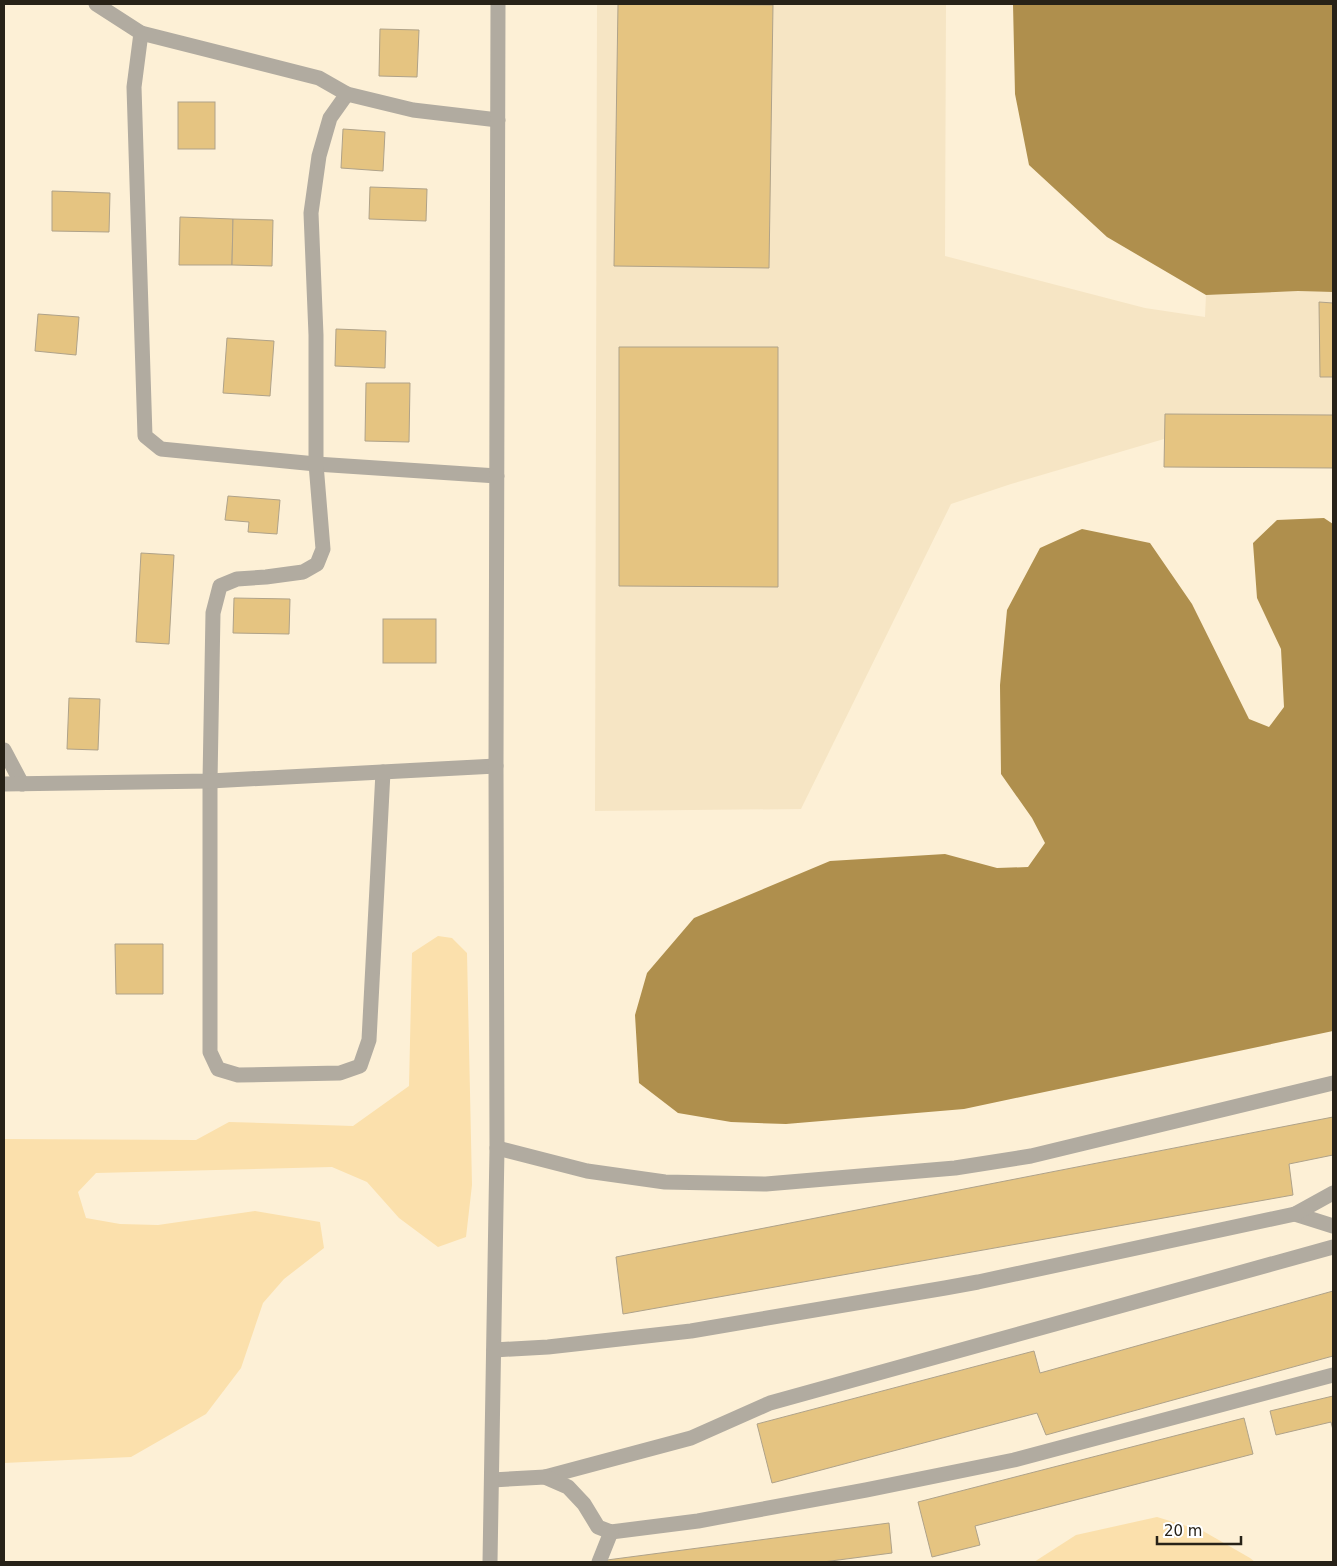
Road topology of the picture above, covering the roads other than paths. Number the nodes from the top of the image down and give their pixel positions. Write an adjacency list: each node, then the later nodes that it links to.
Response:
1 (96, 4): 3 (street)
2 (498, 4): 5 (street)
3 (141, 33): 4 (street); 6 (street)
4 (346, 94): 5 (street); 6 (street)
5 (498, 120): 7 (street)
6 (316, 464): 7 (street); 11 (street)
7 (497, 476): 9 (street)
8 (4, 750): 13 (street)
9 (496, 766): 10 (street); 15 (street)
10 (383, 772): 11 (street); 11 (street)
11 (210, 781): 13 (street)
12 (4, 784): 13 (street)
13 (22, 784)
14 (1333, 1083): 15 (street)
15 (498, 1148): 20 (street)
16 (1333, 1193): 17 (street)
17 (1296, 1214): 18 (street); 20 (street)
18 (1333, 1226)
19 (1333, 1246): 22 (street)
20 (494, 1350): 23 (street)
21 (1333, 1375): 24 (street)
22 (545, 1477): 23 (street); 24 (street)
23 (492, 1480): 25 (street)
24 (611, 1532): 26 (street)
25 (490, 1562)
26 (599, 1562)

